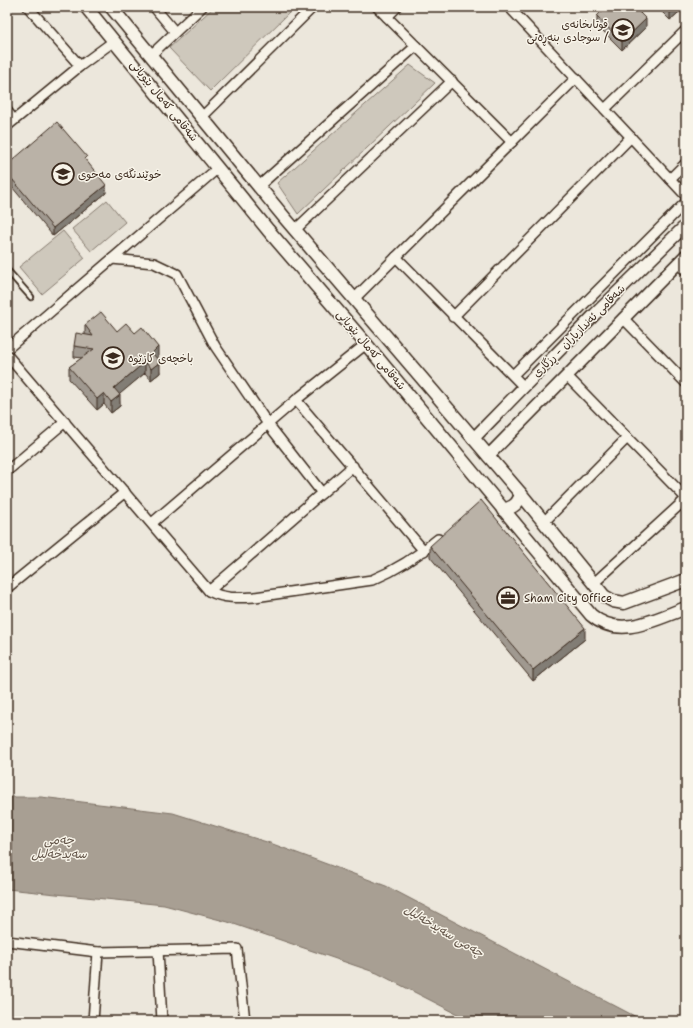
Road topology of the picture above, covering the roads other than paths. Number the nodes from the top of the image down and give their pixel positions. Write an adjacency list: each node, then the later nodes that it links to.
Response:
1 (28, 7): 16 (street)
2 (86, 7): 13 (main road, شەقامی کەمال بێویانی)
3 (111, 7): 15 (main road, شەقامی کەمال بێویانی)
4 (154, 7): 12 (street)
5 (202, 7): 12 (street)
6 (313, 7): 21 (street)
7 (377, 7): 10 (street)
8 (397, 7): 10 (street)
9 (509, 7): 17 (street)
10 (387, 17): 14 (street)
11 (686, 30): 19 (street)
12 (176, 32): 15 (street)
13 (114, 41): 16 (street); 26 (main road, شەقامی کەمال بێویانی)
14 (416, 46): 18 (street); 28 (street)
15 (151, 54): 21 (main road, شەقامی کەمال بێویانی)
16 (80, 66): 22 (street)
17 (576, 78): 19 (street); 24 (street)
18 (452, 81): 24 (street); 34 (street)
19 (604, 109): 23 (street)
20 (7, 111): 22 (street)
21 (202, 117): 28 (main road, شەقامی کەمال بێویانی)
22 (11, 123)
23 (631, 137): 27 (street); 41 (street)
24 (512, 142): 35 (street)
25 (686, 163): 27 (street)
26 (218, 168): 33 (main road, شەقامی کەمال بێویانی); 36 (street)
27 (670, 179): 29 (street)
28 (259, 186): 31 (main road, شەقامی کەمال بێویانی)
29 (686, 196)
30 (686, 202): 46 (street)
31 (284, 217): 33 (main road); 34 (main road, شەقامی کەمال بێویانی)
32 (686, 225): 49 (street, شەقامی ئەندازیاران - ڕزگاری)
33 (268, 230): 43 (main road, شەقامی کەمال بێویانی)
34 (295, 230): 40 (main road, شەقامی کەمال بێویانی)
35 (396, 257): 40 (street); 41 (street)
36 (112, 259): 44 (street); 52 (street)
37 (683, 263): 42 (street, شەقامی ئەندازیاران - ڕزگاری)
38 (7, 270): 39 (lane)
39 (31, 297)
40 (354, 298): 54 (main road, شەقامی کەمال بێویانی)
41 (454, 317): 46 (street)
42 (623, 318): 47 (street, شەقامی ئەندازیاران - ڕزگاری); 48 (street)
43 (366, 344): 50 (street); 62 (main road, شەقامی کەمال بێویانی)
44 (7, 349)
45 (7, 355): 51 (street)
46 (513, 375): 49 (street)
47 (567, 376): 53 (street); 55 (street, شەقامی ئەندازیاران - ڕزگاری)
48 (686, 383)
49 (524, 387): 54 (street, شەقامی ئەندازیاران - ڕزگاری)
50 (296, 400): 52 (street); 56 (street)
51 (65, 422): 57 (street); 58 (street)
52 (268, 424): 59 (street); 64 (street)
53 (627, 438): 61 (street); 63 (street)
54 (473, 439): 55 (main road, شەقامی کەمال بێویانی)
55 (488, 456): 60 (main road, شەقامی کەمال بێویانی)
56 (353, 466): 59 (street); 66 (street)
57 (7, 471)
58 (125, 492): 64 (street); 69 (street)
59 (322, 493): 70 (street)
60 (521, 494): 62 (main road); 63 (main road, شەقامی کەمال بێویانی)
61 (686, 499): 68 (street)
62 (503, 510): 71 (main road, شەقامی کەمال بێویانی)
63 (544, 522): 68 (main road, شەقامی کەمال بێویانی)
64 (152, 523): 70 (street)
65 (447, 531): 66 (street)
66 (424, 551): 70 (street)
67 (686, 580): 68 (main road, شەقامی کەمال بێویانی)
68 (593, 584)
69 (7, 588)
70 (209, 591)
71 (686, 608)
72 (7, 941): 74 (street)
73 (158, 950): 74 (street); 76 (street); 77 (street)
74 (98, 952): 75 (street)
75 (93, 1021)
76 (162, 1021)
77 (245, 1021)

